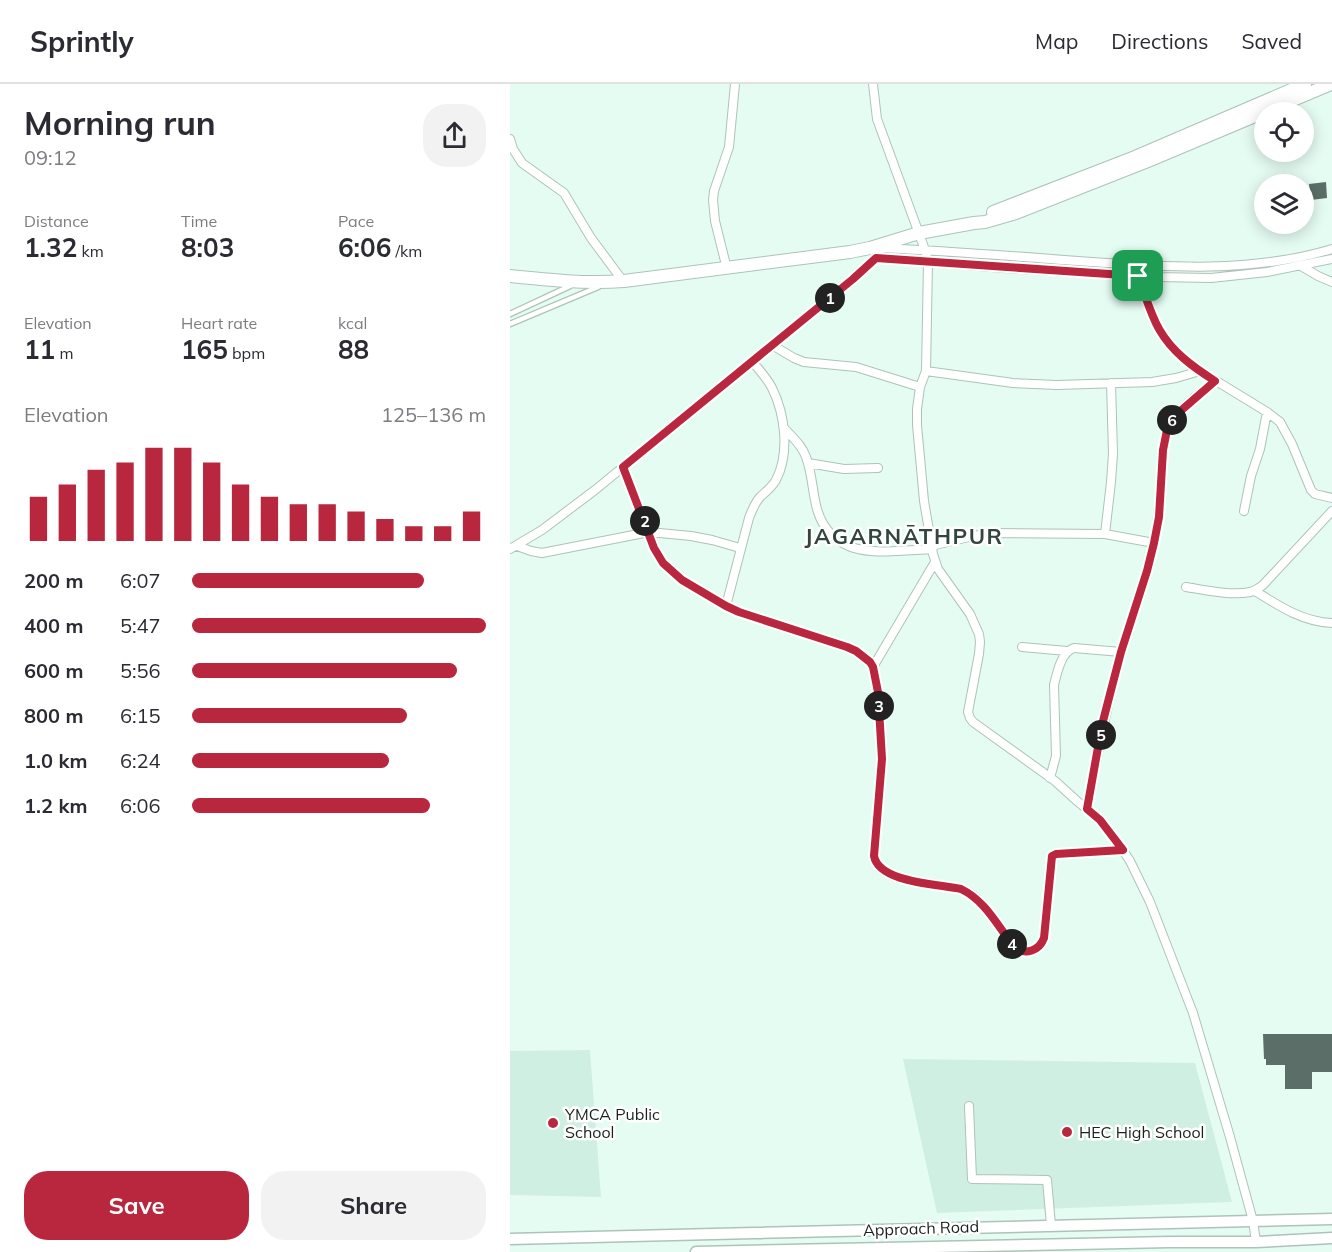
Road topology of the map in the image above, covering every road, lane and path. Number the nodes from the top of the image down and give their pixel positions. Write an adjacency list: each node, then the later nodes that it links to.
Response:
1 (735, 84): 17 (street)
2 (873, 84): 7 (street)
3 (1305, 84): 6 (main road)
4 (1331, 84): 6 (main road)
5 (510, 141): 20 (street)
6 (974, 222): 7 (main road)
7 (919, 233): 8 (main road); 10 (street)
8 (884, 246): 10 (street); 12 (street); 17 (main road)
9 (1332, 249): 11 (street)
10 (926, 250): 11 (street); 14 (street)
11 (996, 255): 16 (street)
12 (876, 258): 14 (street); 26 (street)
13 (1332, 259): 15 (street)
14 (928, 262): 16 (street); 28 (street)
15 (1301, 266): 19 (street); 22 (street)
16 (996, 267): 19 (street)
17 (727, 268): 20 (main road)
18 (510, 276): 21 (main road)
19 (1138, 276): 29 (street)
20 (623, 281): 23 (main road)
21 (577, 282): 23 (main road); 24 (lane)
22 (1332, 282)
23 (606, 283): 25 (lane)
24 (510, 314)
25 (510, 324)
26 (772, 345): 27 (street); 32 (street)
27 (752, 361): 34 (street); 36 (street)
28 (926, 371): 31 (street); 32 (street)
29 (1200, 371): 30 (street); 31 (street)
30 (1215, 381): 33 (street); 43 (street)
31 (1111, 383): 42 (street)
32 (920, 387): 46 (street)
33 (1267, 412): 38 (street); 40 (street)
34 (783, 428): 35 (street); 45 (street)
35 (808, 463): 37 (street); 46 (street)
36 (623, 467): 41 (street); 44 (street)
37 (878, 468)
38 (1332, 498)
39 (1332, 511): 49 (street)
40 (1244, 512)
41 (649, 532): 44 (street); 45 (street); 50 (street)
42 (1106, 534): 43 (street); 46 (street)
43 (1154, 543): 54 (street)
44 (514, 547)
45 (740, 548): 50 (street)
46 (932, 548): 47 (street)
47 (935, 562): 55 (street); 56 (street)
48 (1186, 587): 49 (street)
49 (1255, 591): 51 (street)
50 (726, 606): 55 (street)
51 (1332, 623)
52 (1022, 647): 53 (street)
53 (1067, 651): 54 (street); 56 (street)
54 (1121, 652): 57 (street)
55 (873, 667): 58 (street)
56 (1050, 778): 57 (street)
57 (1087, 809): 58 (street)
58 (1123, 850): 61 (street)
59 (969, 1106): 62 (street)
60 (1332, 1219): 61 (street, Approach Road)
61 (1253, 1221): 62 (street, Approach Road); 65 (street)
62 (1051, 1225): 64 (street, Approach Road)
63 (1332, 1238): 65 (street, Approach Road)
64 (510, 1239)
65 (1256, 1242): 66 (street, Approach Road)
66 (1170, 1247): 67 (street, Approach Road)
67 (696, 1252)

